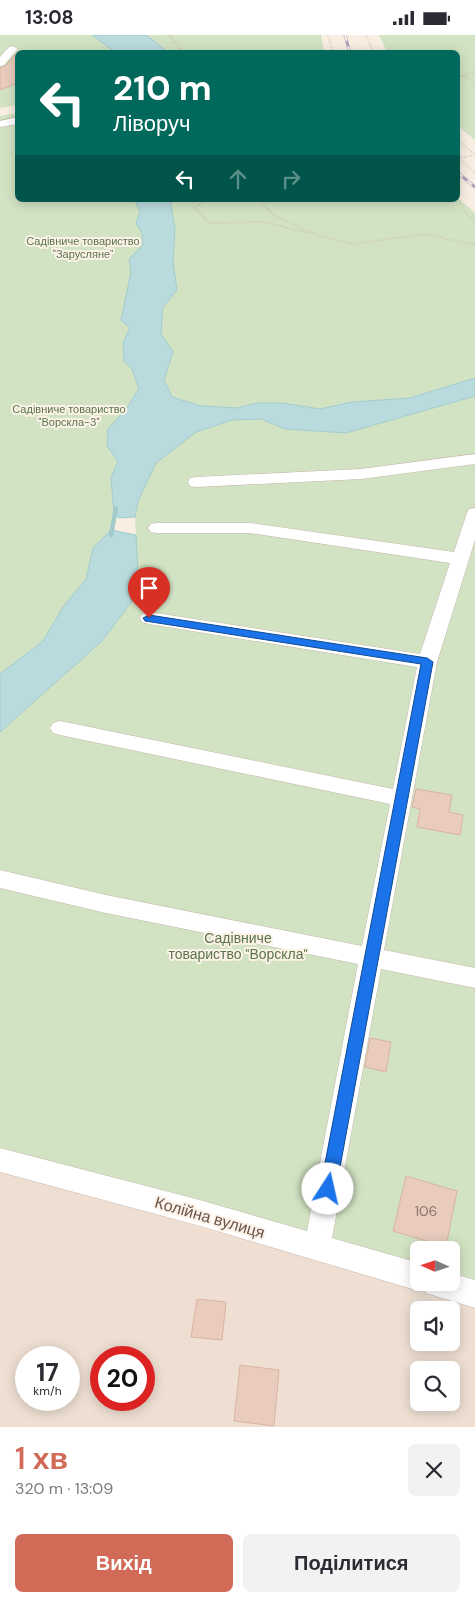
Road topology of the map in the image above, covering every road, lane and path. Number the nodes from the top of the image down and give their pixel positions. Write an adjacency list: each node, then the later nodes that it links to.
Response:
1 (169, 35): 5 (path)
2 (328, 35): 6 (path)
3 (366, 35): 7 (path)
4 (13, 49): 8 (street)
5 (182, 50)
6 (332, 50)
7 (373, 50)
8 (0, 63)
9 (475, 72): 10 (path)
10 (461, 76): 11 (path)
11 (475, 82)
12 (15, 122): 13 (street)
13 (0, 124)
14 (460, 142): 15 (path)
15 (475, 155): 16 (path)
16 (460, 158)
17 (460, 160): 18 (path)
18 (475, 173)
19 (202, 202): 23 (path)
20 (260, 202): 23 (path)
21 (460, 202): 22 (path)
22 (475, 219)
23 (317, 235): 24 (path)
24 (475, 245)
25 (475, 459): 26 (street)
26 (196, 482)
27 (475, 513): 29 (street)
28 (157, 528): 29 (street)
29 (460, 559): 31 (street)
30 (149, 618): 31 (street)
31 (427, 662): 33 (street)
32 (60, 728): 33 (street)
33 (400, 798): 35 (street)
34 (0, 879): 35 (street)
35 (371, 956): 36 (street); 38 (street)
36 (475, 978)
37 (0, 1160): 38 (street, Колійна вулиця)
38 (317, 1247): 39 (street, Колійна вулиця)
39 (410, 1274)
40 (460, 1290): 41 (street)
41 (475, 1294)

